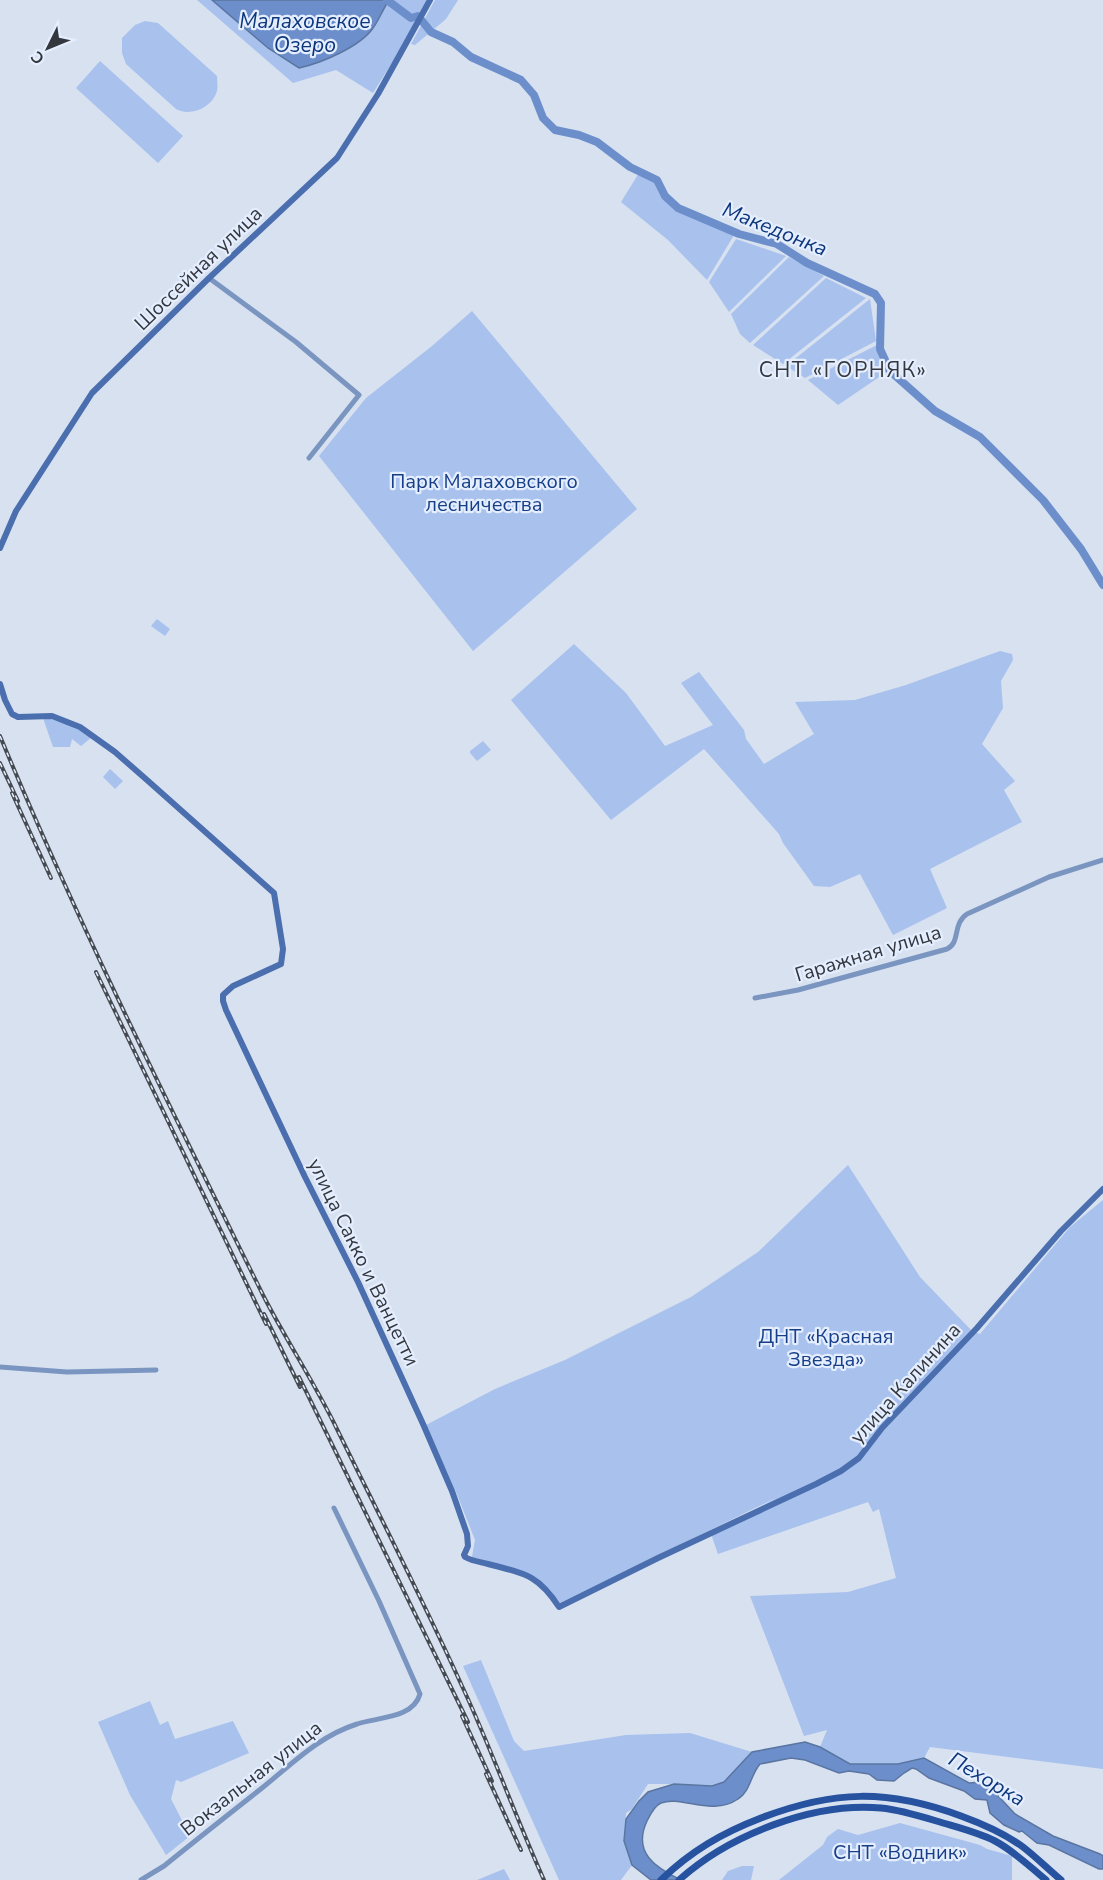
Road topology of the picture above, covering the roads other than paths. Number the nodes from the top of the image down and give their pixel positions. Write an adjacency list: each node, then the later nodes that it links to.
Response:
1 (430, 0): 2 (main road, Шоссейная улица)
2 (209, 278): 3 (street); 4 (main road, Шоссейная улица)
3 (309, 458)
4 (0, 548)
5 (0, 684): 12 (main road, улица Сакко и Ванцетти)
6 (1103, 860): 7 (street, Гаражная улица)
7 (755, 998)
8 (1103, 1189): 12 (main road, улица Калинина)
9 (0, 1367): 10 (street)
10 (156, 1370)
11 (334, 1508): 13 (street, Вокзальная улица)
12 (559, 1607)
13 (141, 1880)
14 (661, 1880): 17 (main road)
15 (679, 1880): 16 (main road)
16 (1046, 1880)
17 (1061, 1880)

